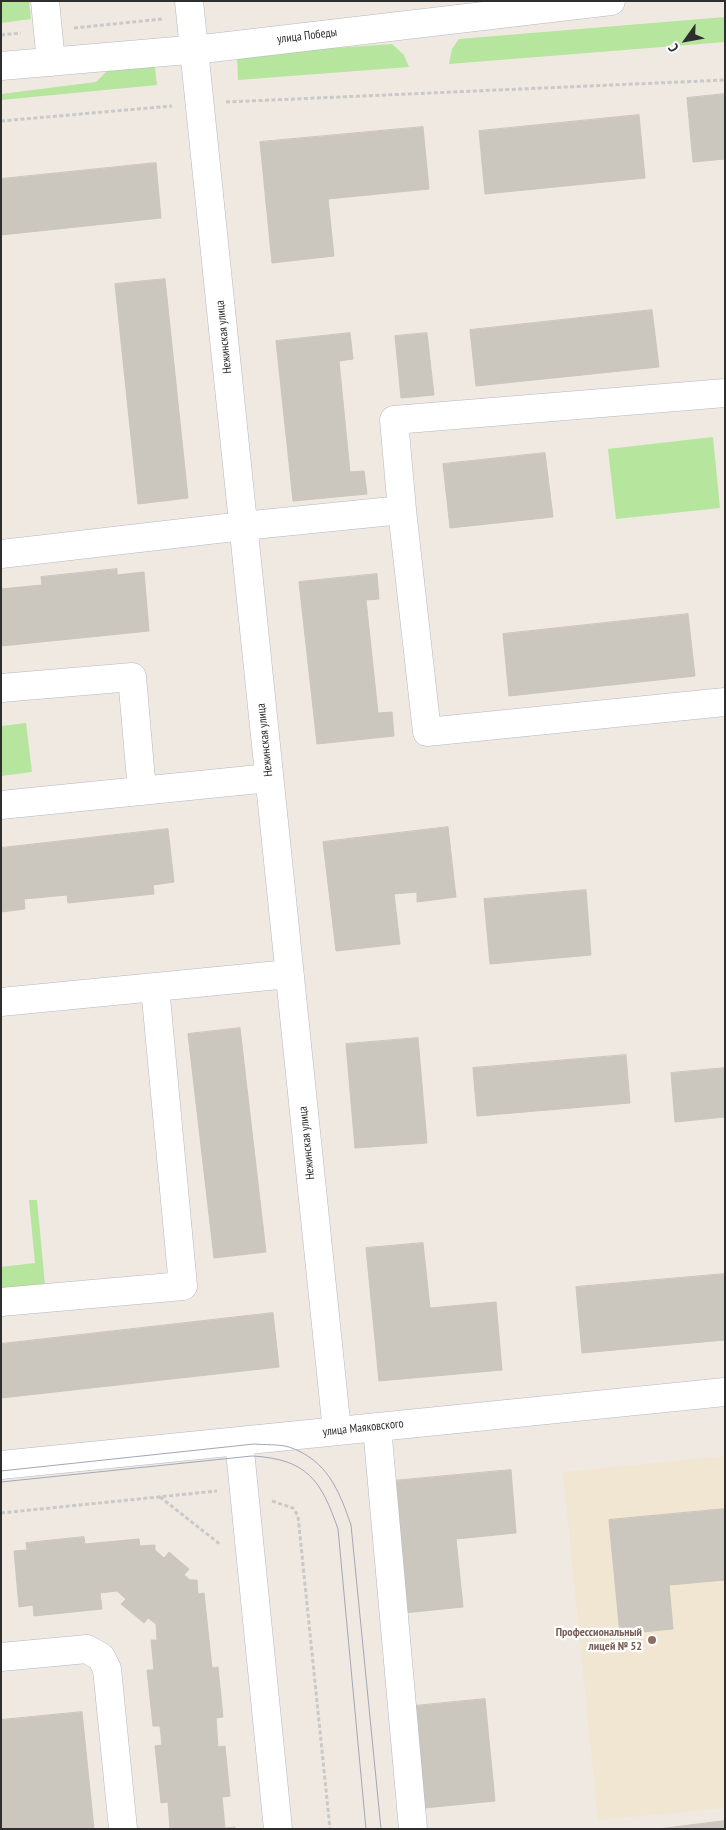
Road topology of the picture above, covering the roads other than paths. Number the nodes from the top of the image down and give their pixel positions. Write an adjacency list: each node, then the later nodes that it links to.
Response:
1 (44, 1): 5 (street)
2 (188, 1): 4 (street, Нежинская улица)
3 (611, 1): 4 (street, улица Победы)
4 (194, 49): 5 (street, улица Победы); 9 (street, Нежинская улица)
5 (51, 62): 6 (street, улица Победы)
6 (1, 66)
7 (725, 393): 8 (street)
8 (402, 510): 9 (street); 12 (street)
9 (243, 526): 10 (street); 13 (street, Нежинская улица)
10 (1, 554)
11 (1, 688): 14 (street)
12 (725, 702)
13 (269, 778): 14 (street); 16 (street, Нежинская улица)
14 (142, 791): 15 (street)
15 (1, 805)
16 (289, 974): 17 (street); 22 (street, Нежинская улица)
17 (155, 987): 18 (street); 19 (street)
18 (1, 1002)
19 (1, 1302)
20 (725, 1392): 21 (street, улица Маяковского)
21 (377, 1427): 22 (street, улица Маяковского); 28 (street)
22 (336, 1431): 23 (street, улица Маяковского)
23 (239, 1441): 24 (street, улица Маяковского); 27 (street)
24 (1, 1465)
25 (1, 1657): 26 (street)
26 (123, 1829)
27 (278, 1829)
28 (413, 1829)

